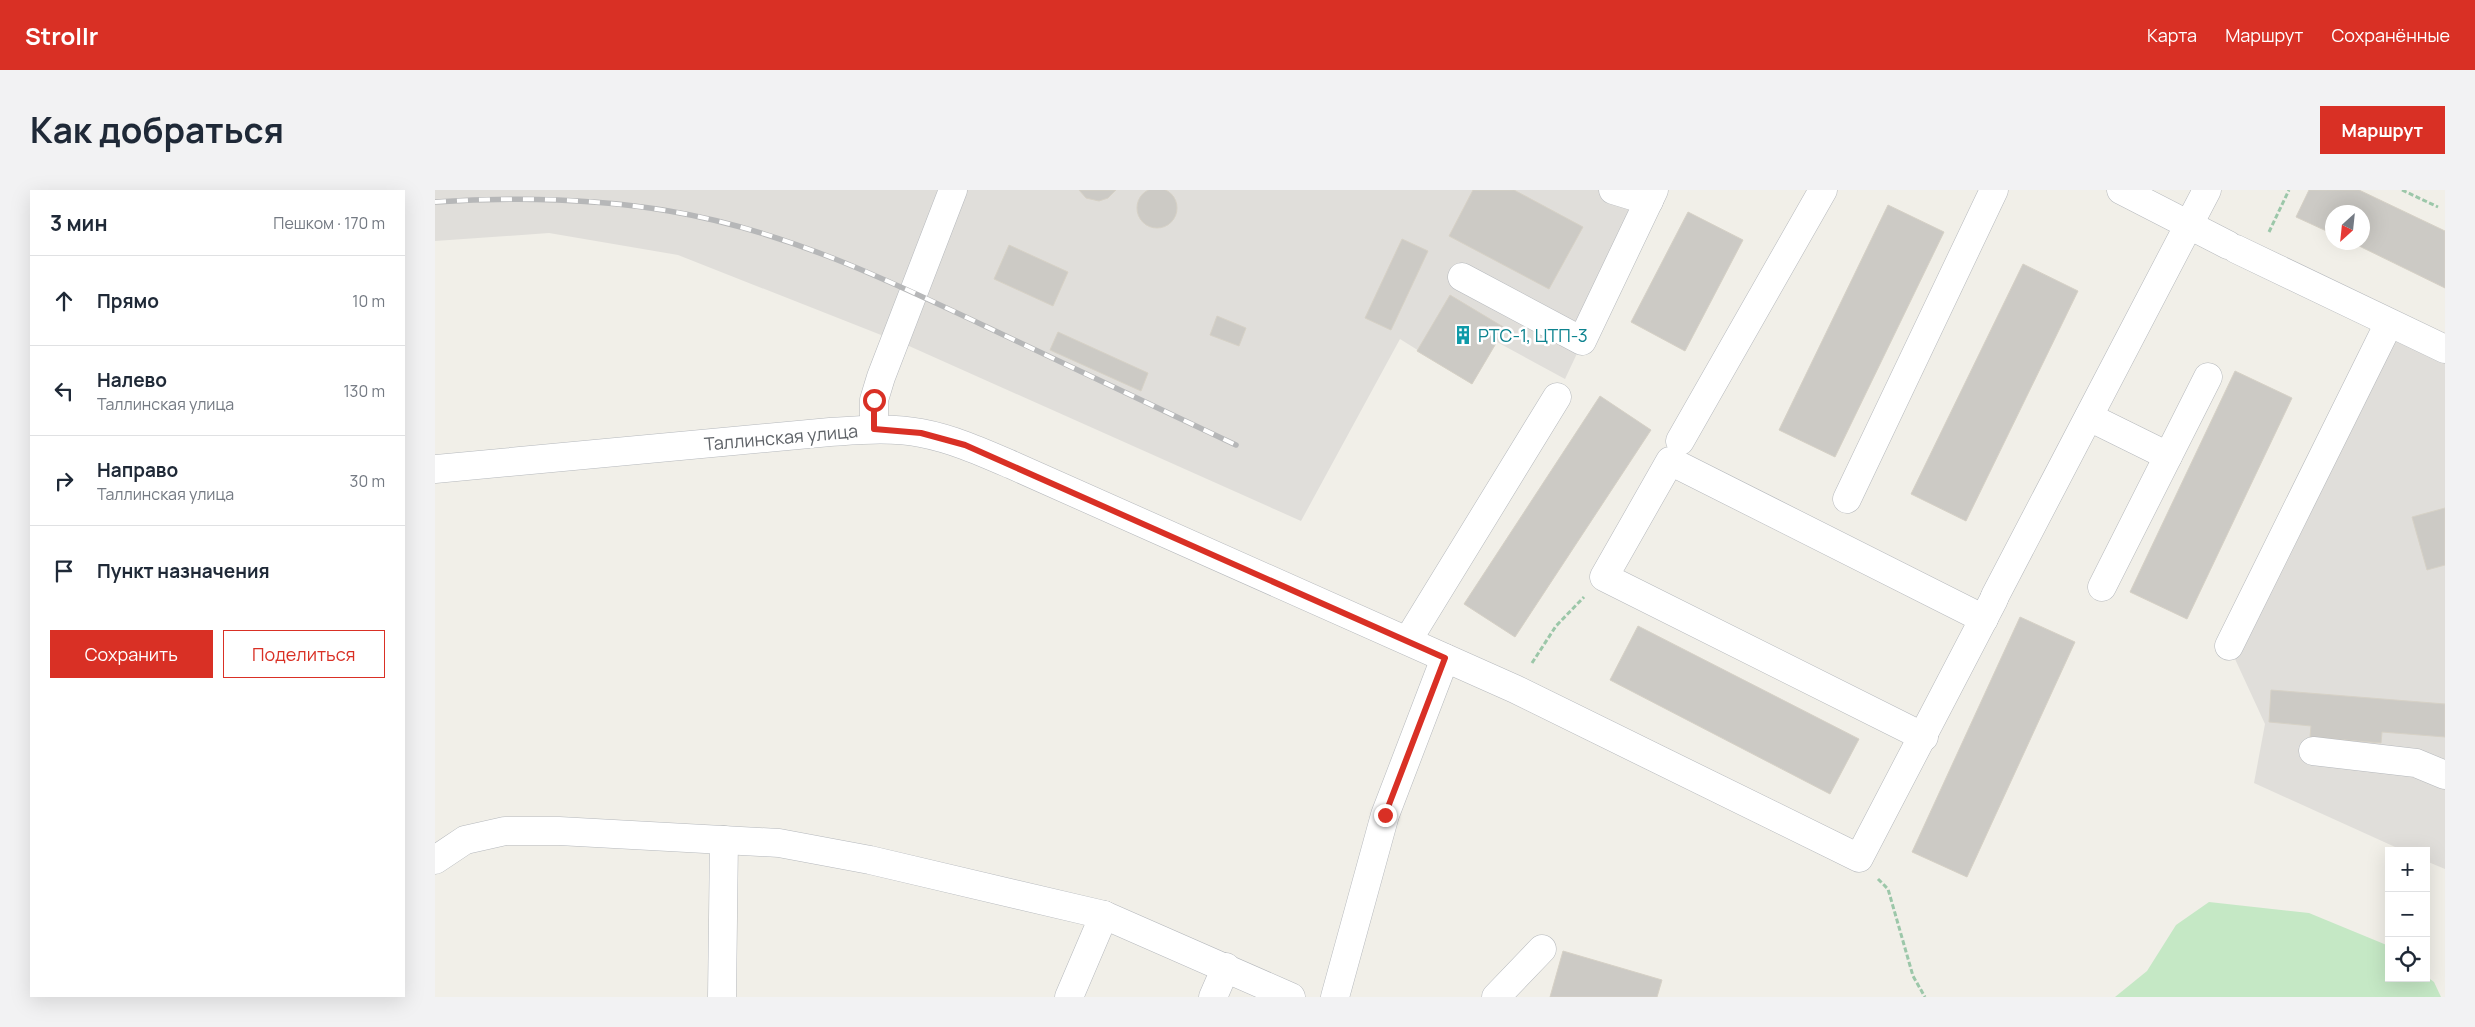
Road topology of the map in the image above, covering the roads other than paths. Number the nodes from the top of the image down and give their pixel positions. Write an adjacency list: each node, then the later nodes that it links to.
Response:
1 (953, 190): 15 (street)
2 (1613, 190): 7 (street)
3 (1823, 190): 16 (street)
4 (1994, 190): 19 (street)
5 (2121, 190): 8 (street)
6 (2207, 190): 8 (street)
7 (1651, 195): 9 (street)
8 (2189, 226): 10 (street); 14 (street)
9 (1462, 276)
10 (2389, 323): 11 (street); 23 (street)
11 (2445, 349)
12 (2208, 377): 17 (street)
13 (1557, 397): 22 (street)
14 (2089, 417): 17 (street); 21 (street)
15 (874, 429): 18 (street, Таллинская улица); 22 (street, Таллинская улица)
16 (1676, 450): 21 (street); 25 (street)
17 (2168, 456): 20 (street)
18 (435, 469)
19 (1847, 499)
20 (2101, 587)
21 (1991, 605): 25 (street)
22 (1408, 640): 24 (street, Таллинская улица)
23 (2229, 646)
24 (1445, 658): 25 (street, Таллинская улица); 37 (street)
25 (1924, 737)
26 (2313, 751): 27 (street)
27 (2445, 775)
28 (724, 840): 29 (street); 30 (street); 33 (street)
29 (435, 860)
30 (1104, 914): 32 (street); 34 (street)
31 (1541, 949): 38 (street)
32 (1226, 967): 35 (street); 36 (street)
33 (722, 997)
34 (1069, 997)
35 (1213, 997)
36 (1291, 997)
37 (1335, 997)
38 (1496, 997)

